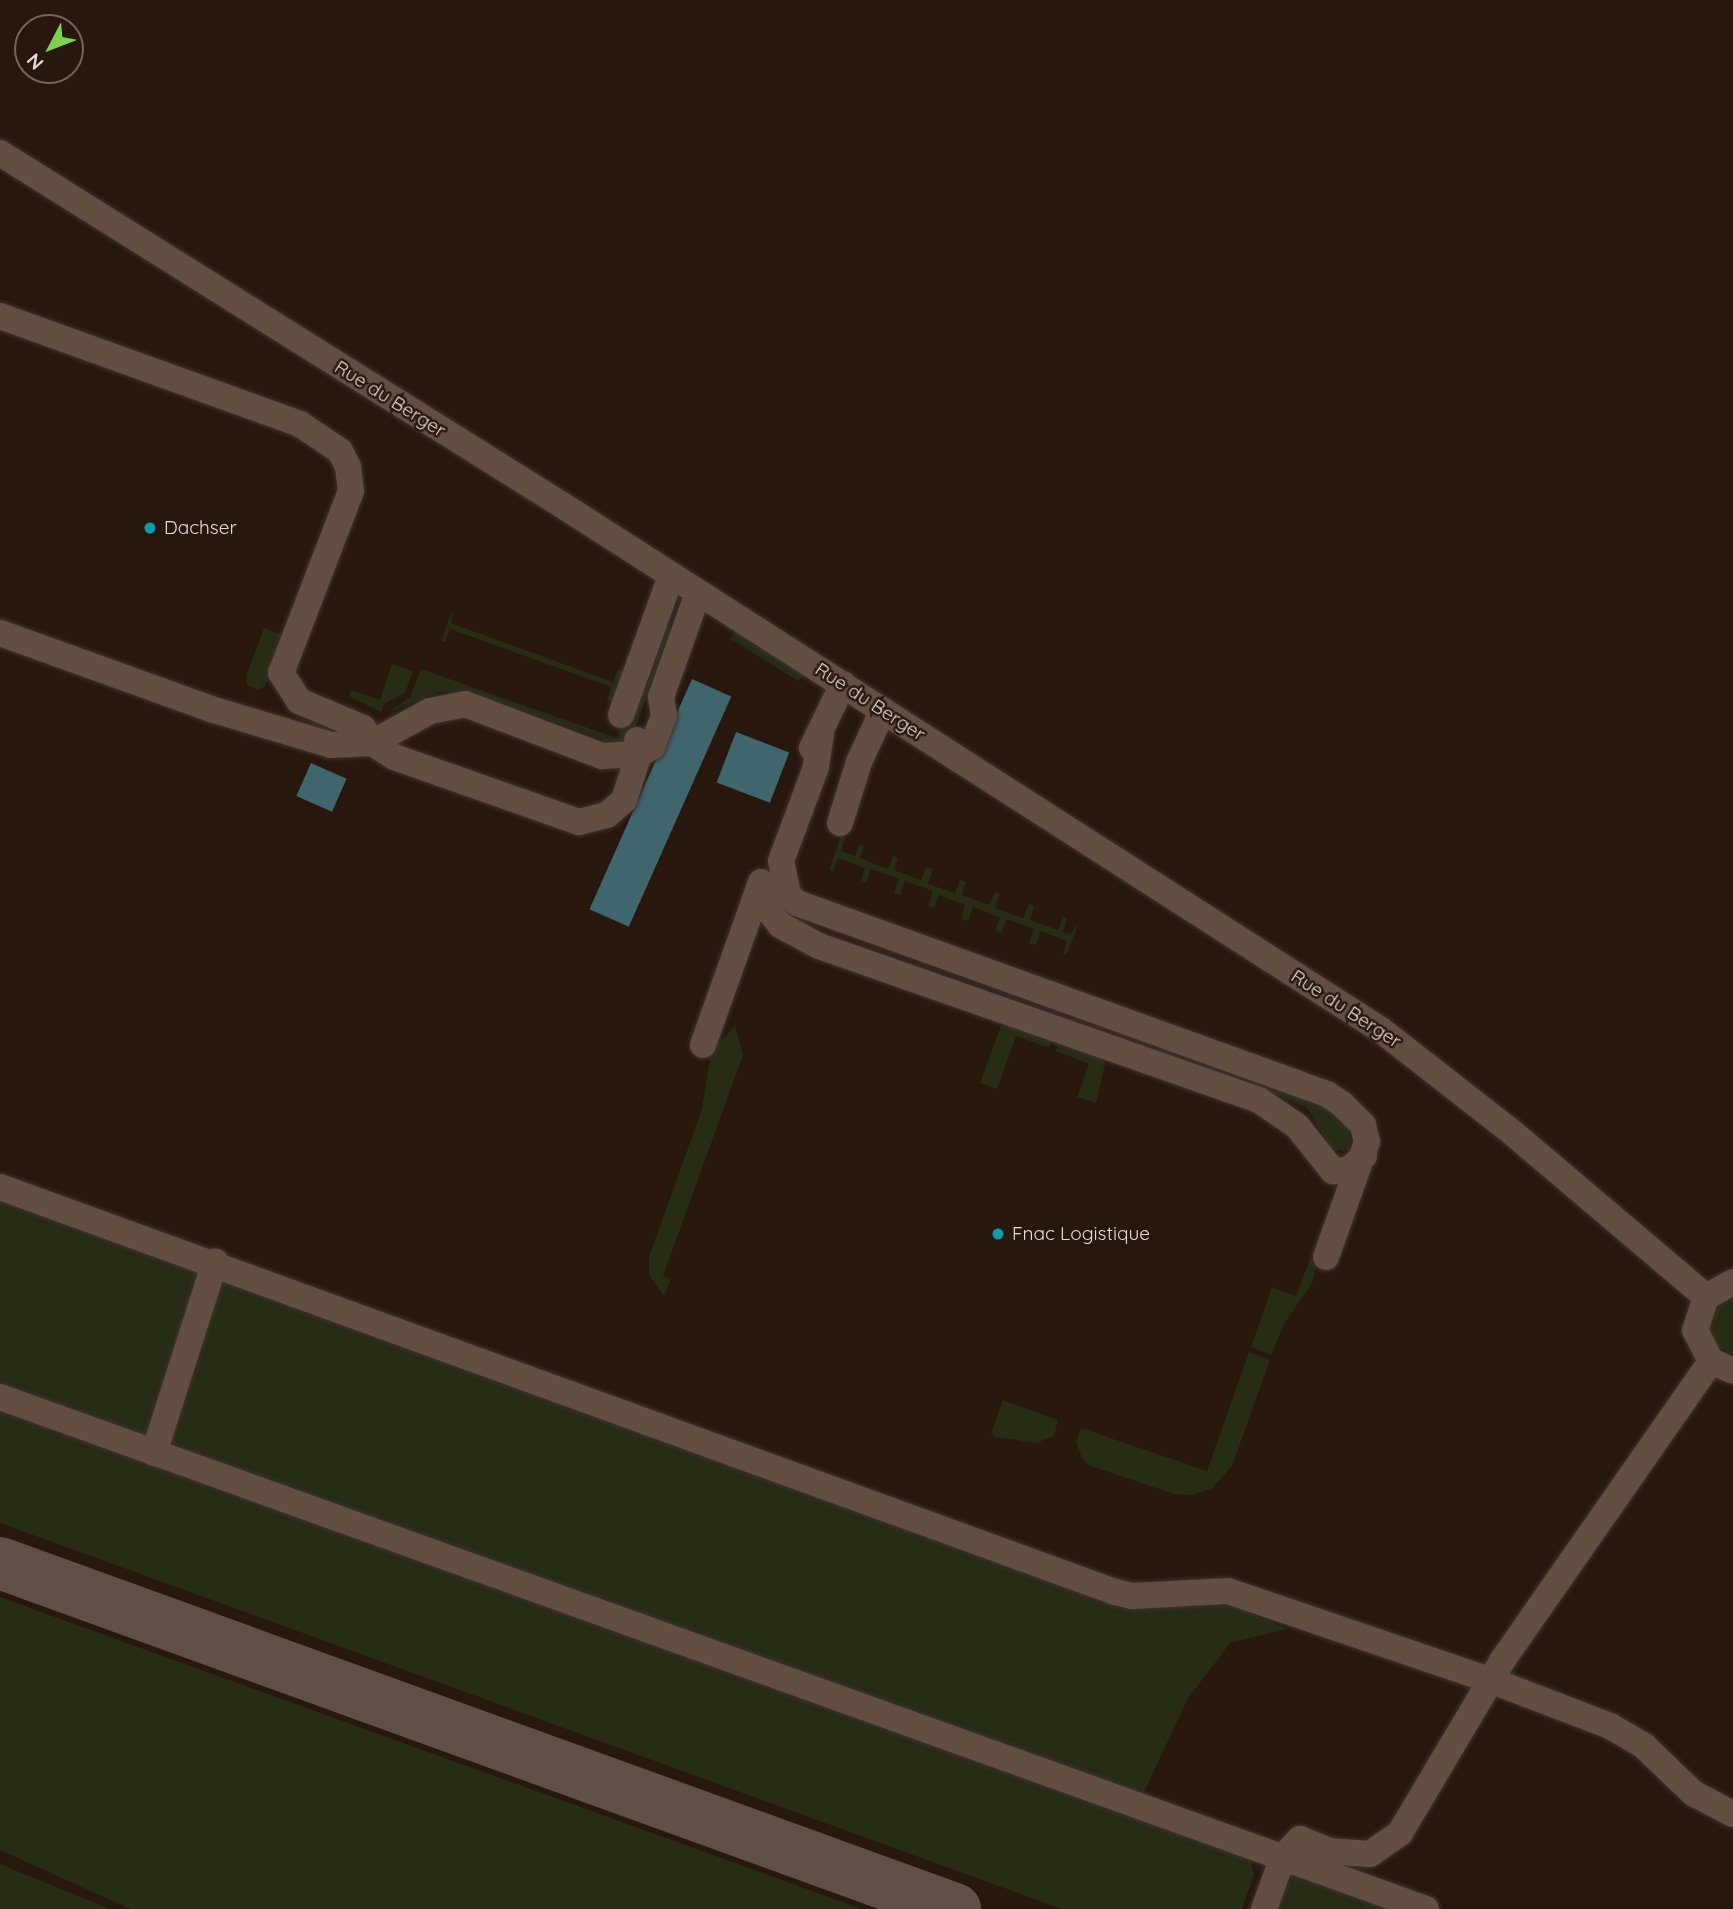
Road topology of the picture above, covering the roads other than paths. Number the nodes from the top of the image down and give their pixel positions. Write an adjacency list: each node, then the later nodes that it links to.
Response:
1 (0, 153): 3 (street, Rue du Berger)
2 (0, 316): 10 (street)
3 (671, 576): 4 (street, Rue du Berger); 8 (street)
4 (698, 593): 6 (street, Rue du Berger); 11 (street)
5 (0, 633): 10 (street)
6 (844, 684): 7 (street, Rue du Berger); 9 (street)
7 (883, 710): 12 (street); 20 (street, Rue du Berger)
8 (621, 715)
9 (821, 734): 13 (street); 15 (street)
10 (372, 743): 11 (street); 11 (street)
11 (639, 754)
12 (840, 823)
13 (761, 883): 14 (street); 15 (street)
14 (703, 1045)
15 (1364, 1156): 17 (street)
16 (0, 1187): 18 (street)
17 (1326, 1257)
18 (215, 1262): 23 (street); 24 (street)
19 (1733, 1282): 20 (street)
20 (1706, 1297): 21 (street)
21 (1722, 1366): 24 (street)
22 (0, 1397): 23 (street)
23 (153, 1453): 26 (street)
24 (1490, 1680): 25 (street); 26 (street)
25 (1733, 1814)
26 (1283, 1857): 27 (street); 28 (street)
27 (1264, 1909)
28 (1426, 1909)

